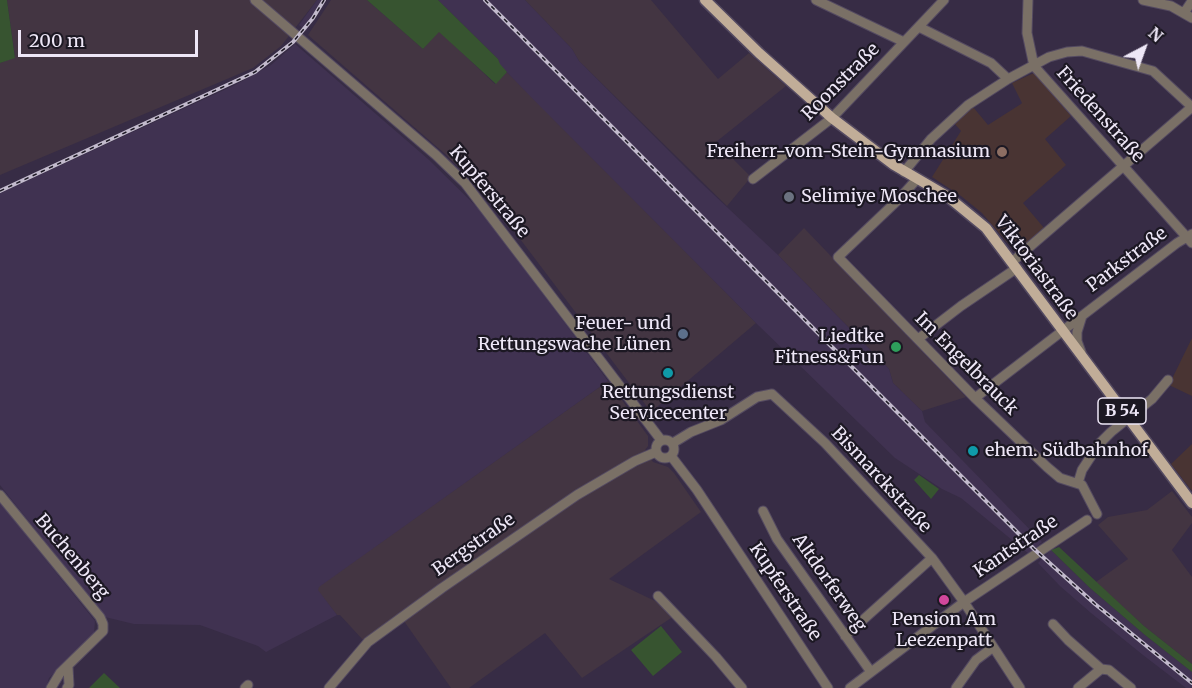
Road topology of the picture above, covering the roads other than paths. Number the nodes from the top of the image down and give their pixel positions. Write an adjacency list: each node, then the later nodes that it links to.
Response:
1 (255, 0): 28 (street, Kupferstraße)
2 (705, 0): 14 (main road, Viktoriastraße / B 54)
3 (816, 0): 10 (street)
4 (944, 0): 9 (street, Roonstraße)
5 (1028, 0): 11 (street, Friedenstraße)
6 (1143, 0): 8 (street)
7 (1192, 2): 8 (street)
8 (1188, 16)
9 (920, 27): 10 (street, Roonstraße); 12 (street)
10 (904, 42): 14 (street, Roonstraße)
11 (1034, 66): 12 (street); 13 (street); 15 (street, Friedenstraße)
12 (1008, 79): 16 (street)
13 (1192, 107): 15 (street)
14 (832, 118): 16 (main road, Viktoriastraße / B 54); 17 (street, Roonstraße)
15 (1124, 166): 19 (street, Friedenstraße); 20 (street)
16 (904, 172): 18 (main road, Viktoriastraße / B 54)
17 (753, 179)
18 (917, 179): 20 (main road, Viktoriastraße / B 54); 23 (street, Im Engelbrauck)
19 (1190, 238): 21 (street, Parkstraße)
20 (1015, 265): 22 (main road, Viktoriastraße / B 54); 23 (street)
21 (1083, 314): 22 (street, Parkstraße); 24 (street, Parkstraße)
22 (1063, 330): 24 (main road, Viktoriastraße / B 54); 26 (street, Parkstraße)
23 (918, 339): 26 (street, Im Engelbrauck)
24 (1082, 357): 27 (main road, Viktoriastraße / B 54)
25 (1168, 380): 27 (street)
26 (975, 398): 32 (street, Im Engelbrauck)
27 (1127, 419): 32 (street); 34 (main road, Viktoriastraße / B 54)
28 (661, 440): 29 (street); 30 (street)
29 (673, 443): 31 (street); 38 (street, Bismarckstraße)
30 (656, 452): 31 (street); 50 (street, Bergstraße)
31 (671, 456): 52 (street, Kupferstraße)
32 (1078, 483): 36 (street)
33 (0, 495): 44 (street, Buchenberg)
34 (1192, 503)
35 (763, 511): 42 (street, Altdorferweg)
36 (1097, 514)
37 (1087, 520): 40 (street, Kantstraße)
38 (932, 558): 40 (street, Bismarckstraße); 42 (street)
39 (658, 596): 51 (street)
40 (964, 602): 43 (street, Bismarckstraße); 46 (street, Kantstraße)
41 (1053, 624): 45 (street)
42 (845, 636): 46 (street, Altdorferweg)
43 (992, 648): 47 (street); 54 (street, Bismarckstraße)
44 (68, 667): 48 (street, Buchenberg); 49 (street)
45 (1101, 669): 55 (street); 56 (street)
46 (871, 672): 53 (street, Kantstraße)
47 (958, 687)
48 (51, 688)
49 (67, 688)
50 (329, 688)
51 (742, 688)
52 (828, 688)
53 (850, 688)
54 (1020, 688)
55 (1078, 688)
56 (1131, 688)

